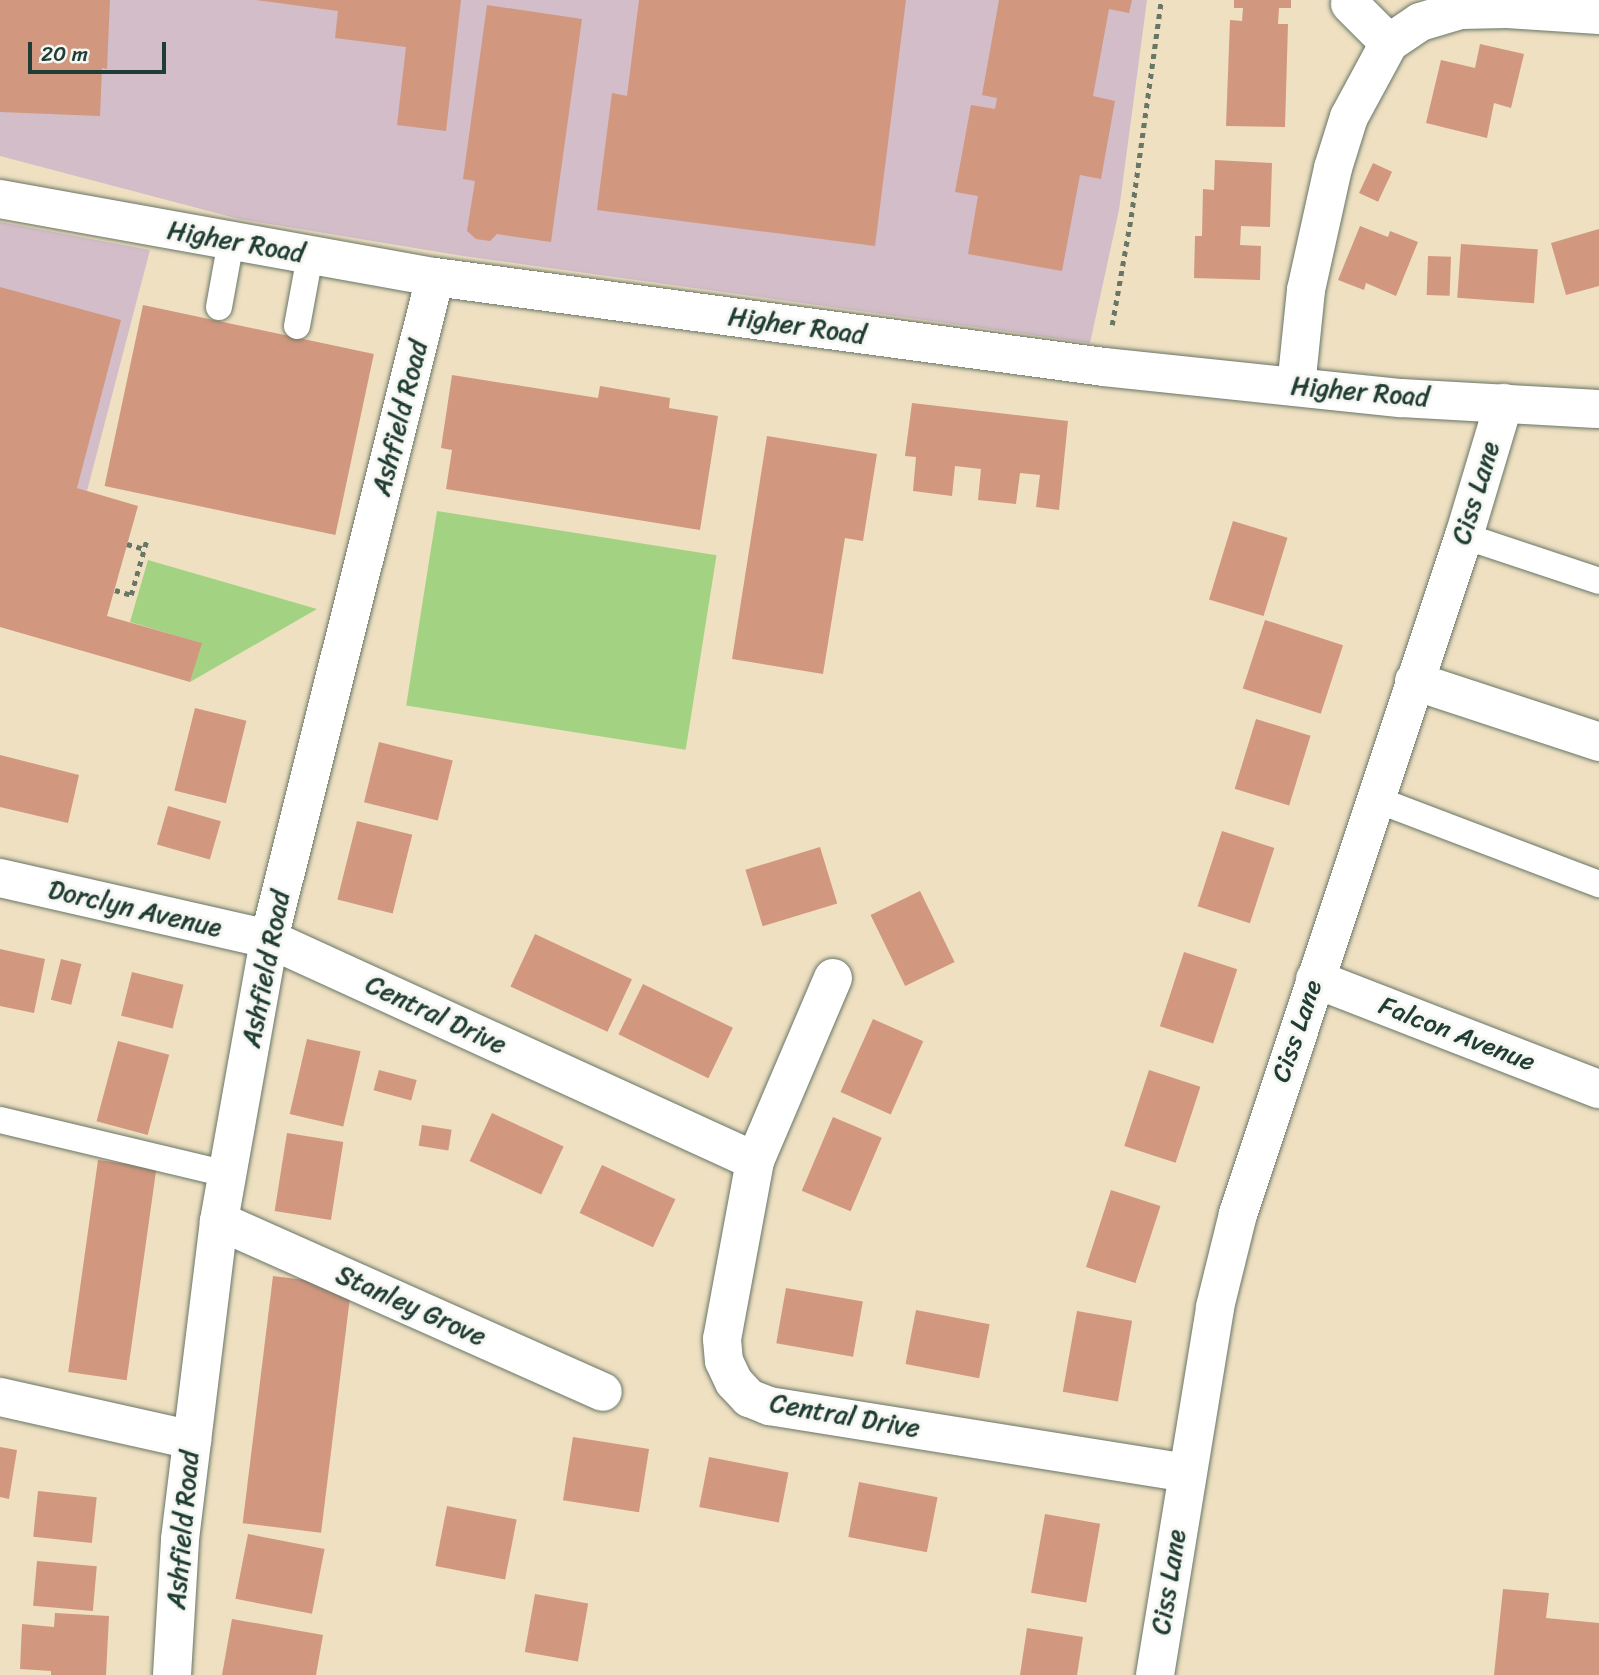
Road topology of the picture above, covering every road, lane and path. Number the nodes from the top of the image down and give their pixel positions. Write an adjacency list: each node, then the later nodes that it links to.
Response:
1 (1161, 0): 11 (path)
2 (1350, 4): 4 (street)
3 (1599, 15): 4 (street)
4 (1389, 43): 12 (street)
5 (0, 199): 6 (street, Higher Road)
6 (231, 242): 7 (street, Higher Road); 9 (lane)
7 (310, 256): 8 (street, Higher Road); 10 (lane)
8 (435, 277): 11 (street, Higher Road); 26 (street, Ashfield Road)
9 (219, 307)
10 (298, 326)
11 (1104, 367): 12 (street, Higher Road)
12 (1296, 387): 13 (street, Higher Road)
13 (1504, 403): 14 (street, Higher Road); 15 (street, Ciss Lane)
14 (1599, 409)
15 (1464, 536): 19 (lane); 21 (street, Ciss Lane)
16 (147, 539): 18 (path)
17 (127, 544): 18 (path)
18 (144, 549): 20 (path)
19 (1599, 581)
20 (115, 590)
21 (1414, 681): 22 (street); 23 (street, Ciss Lane)
22 (1599, 742)
23 (1375, 799): 25 (lane); 28 (street, Ciss Lane)
24 (0, 878): 26 (street, Dorclyn Avenue)
25 (1599, 884)
26 (269, 939): 31 (street, Central Drive); 32 (street, Ashfield Road)
27 (833, 978): 31 (street, Central Drive)
28 (1315, 979): 29 (street, Falcon Avenue); 37 (street, Ciss Lane)
29 (1599, 1088)
30 (0, 1120): 32 (lane)
31 (755, 1161): 37 (street, Central Drive)
32 (227, 1174): 33 (street, Ashfield Road)
33 (219, 1221): 34 (street, Stanley Grove); 36 (street, Ashfield Road)
34 (603, 1392)
35 (0, 1397): 36 (street)
36 (192, 1440): 38 (street, Ashfield Road)
37 (1186, 1473): 39 (street, Ciss Lane)
38 (172, 1675)
39 (1155, 1675)

